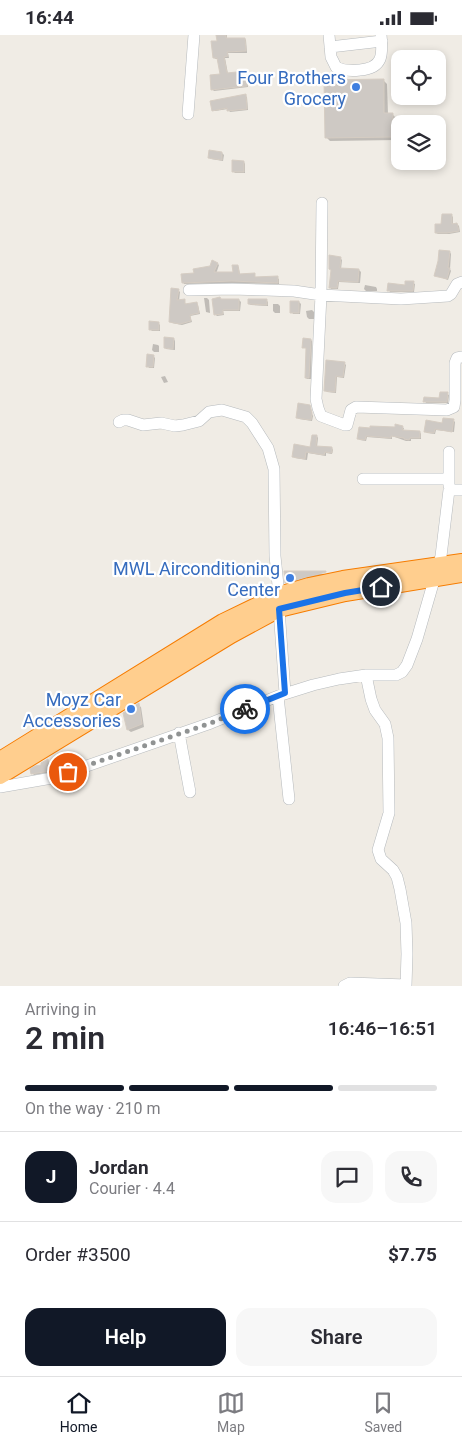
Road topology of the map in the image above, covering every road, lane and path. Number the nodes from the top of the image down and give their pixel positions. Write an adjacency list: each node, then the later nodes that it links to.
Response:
1 (194, 35): 4 (street)
2 (382, 38): 3 (street); 3 (street)
3 (330, 41)
4 (188, 114)
5 (322, 203): 8 (street)
6 (462, 282): 8 (street)
7 (189, 290): 8 (street)
8 (320, 295): 9 (street)
9 (462, 357)
10 (119, 422): 18 (street)
11 (450, 452): 13 (street)
12 (363, 479): 13 (street)
13 (449, 485): 14 (street); 16 (street)
14 (462, 490)
15 (462, 562): 16 (highway)
16 (436, 573): 17 (highway); 18 (highway); 19 (street)
17 (462, 575)
18 (279, 602): 20 (highway); 21 (street)
19 (366, 675): 21 (street); 28 (street)
20 (133, 686): 23 (highway); 24 (highway)
21 (281, 695): 22 (street); 27 (street)
22 (179, 733): 25 (street); 26 (street)
23 (0, 760)
24 (0, 776)
25 (0, 787)
26 (190, 792)
27 (289, 799)
28 (406, 985): 29 (street)
29 (344, 986)

